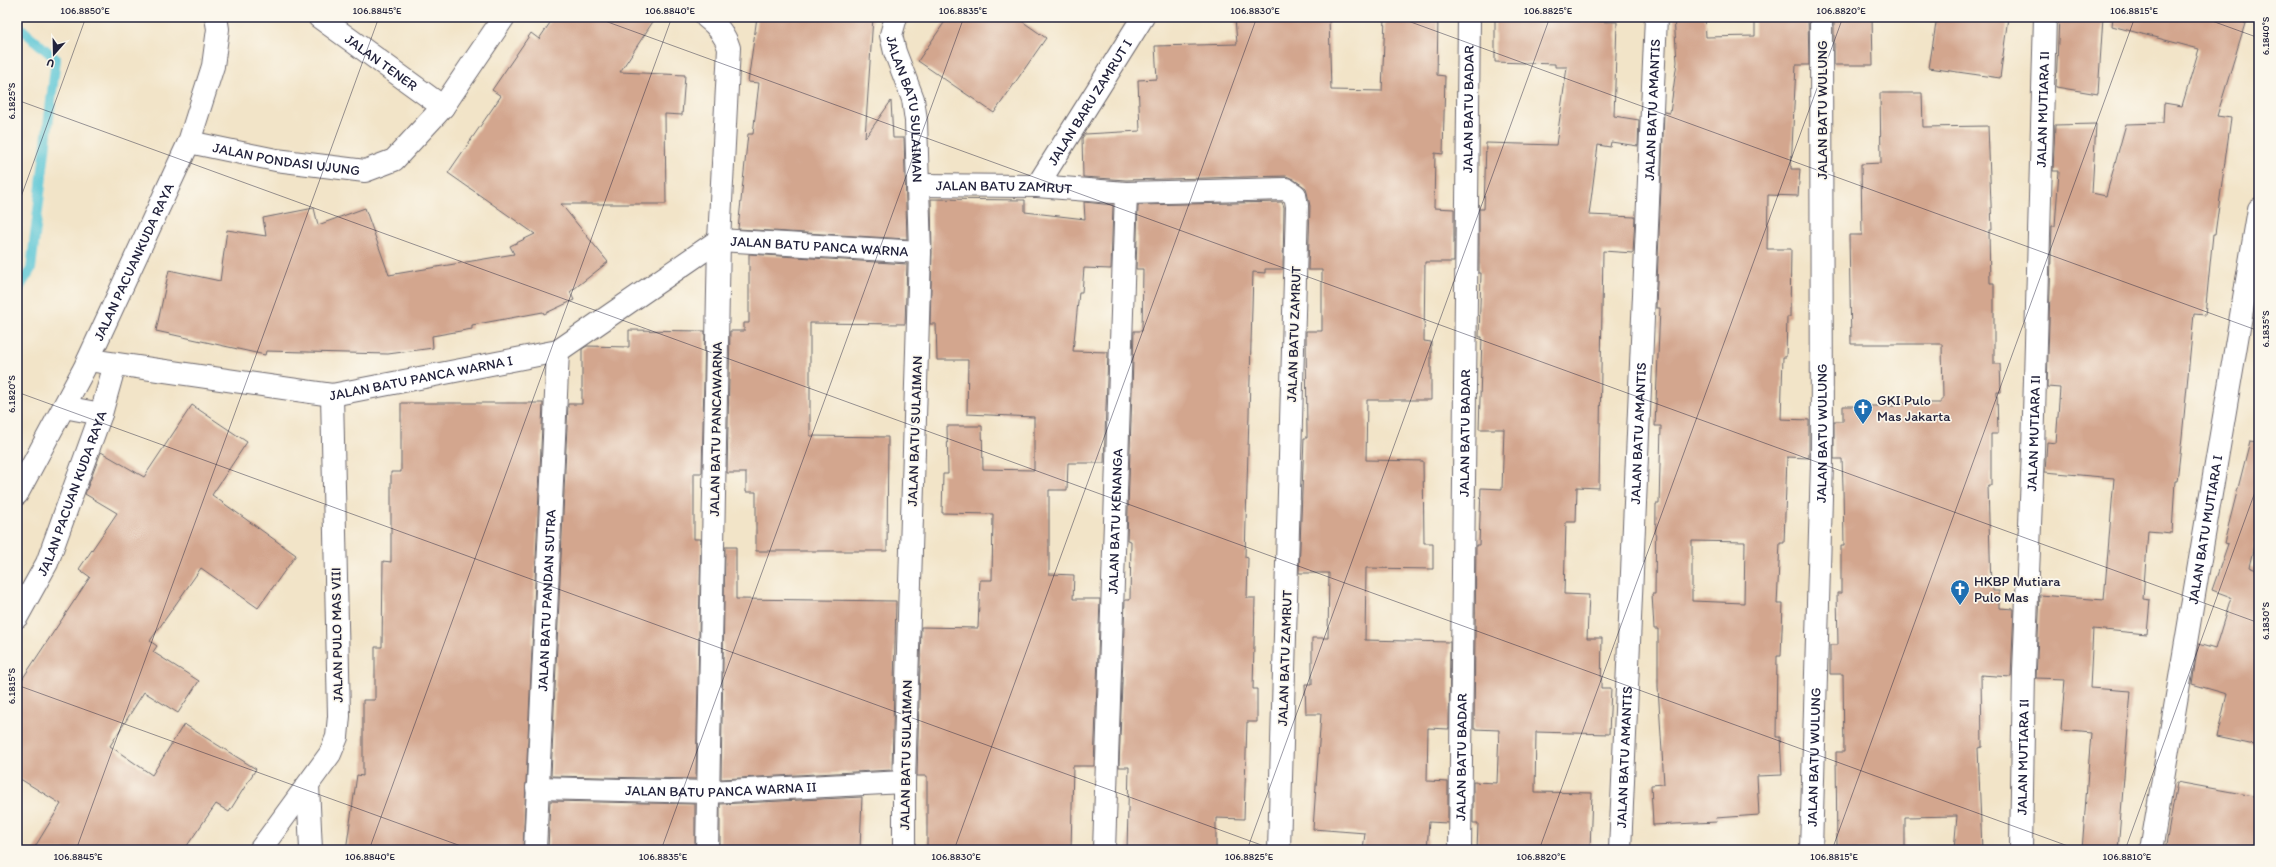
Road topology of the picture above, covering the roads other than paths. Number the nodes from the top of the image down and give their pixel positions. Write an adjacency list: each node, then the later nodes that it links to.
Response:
1 (216, 17): 12 (street, JALAN PACUANKUDA RAYA)
2 (319, 17): 11 (street, JALAN TENER)
3 (504, 17): 11 (street, JALAN PONDASI UJUNG)
4 (706, 17): 17 (street, JALAN BATU PANCAWARNA)
5 (896, 17): 13 (street, JALAN BATU SULAIMAN)
6 (1142, 17): 14 (street, JALAN BARU ZAMRUT I)
7 (1469, 17): 38 (street, JALAN BATU BADAR)
8 (1656, 17): 39 (street, JALAN BATU AMANTIS)
9 (1822, 17): 40 (street, JALAN BATU WULUNG)
10 (2045, 17): 41 (street, JALAN MUTIARA II)
11 (443, 107): 12 (street, JALAN PONDASI UJUNG)
12 (189, 142): 20 (street, JALAN PACUANKUDA RAYA)
13 (920, 185): 14 (street, JALAN BATU ZAMRUT); 18 (street, JALAN BATU SULAIMAN)
14 (1037, 186): 15 (street, JALAN BATU ZAMRUT)
15 (1126, 193): 36 (street, JALAN BATU KENANGA); 37 (street, JALAN BATU ZAMRUT)
16 (2259, 209): 42 (street, JALAN BATU MUTIARA I)
17 (719, 240): 18 (street, JALAN BATU PANCA WARNA); 19 (street, JALAN BATU PANCA WARNA I); 30 (street, JALAN BATU PANCAWARNA)
18 (920, 252): 27 (street, JALAN BATU SULAIMAN)
19 (558, 351): 22 (street, JALAN BATU PANCA WARNA I); 29 (street, JALAN BATU PANDAN SUTRA)
20 (89, 360): 21 (street, JALAN BATU PANCA WARNA I); 23 (street, JALAN PACUANKUDA RAYA)
21 (115, 364): 22 (street, JALAN BATU PANCA WARNA I); 24 (street, JALAN PACUAN KUDA RAYA)
22 (332, 395): 28 (street, JALAN PULO MAS VIII)
23 (64, 407): 24 (street); 25 (street, JALAN PACUANKUDA RAYA)
24 (101, 414): 26 (street, JALAN PACUAN KUDA RAYA)
25 (17, 494)
26 (17, 617)
27 (904, 782): 30 (street, JALAN BATU PANCA WARNA II); 35 (street, JALAN BATU SULAIMAN)
28 (308, 785): 31 (street, JALAN PULO MAS VIII); 32 (street)
29 (537, 788): 30 (street, JALAN BATU PANCA WARNA II); 33 (street, JALAN BATU PANDAN SUTRA)
30 (708, 792): 34 (street, JALAN BATU PANCAWARNA)
31 (260, 850)
32 (311, 850)
33 (535, 850)
34 (707, 850)
35 (904, 850)
36 (1104, 850)
37 (1279, 850)
38 (1460, 850)
39 (1620, 850)
40 (1811, 850)
41 (2021, 850)
42 (2151, 850)

